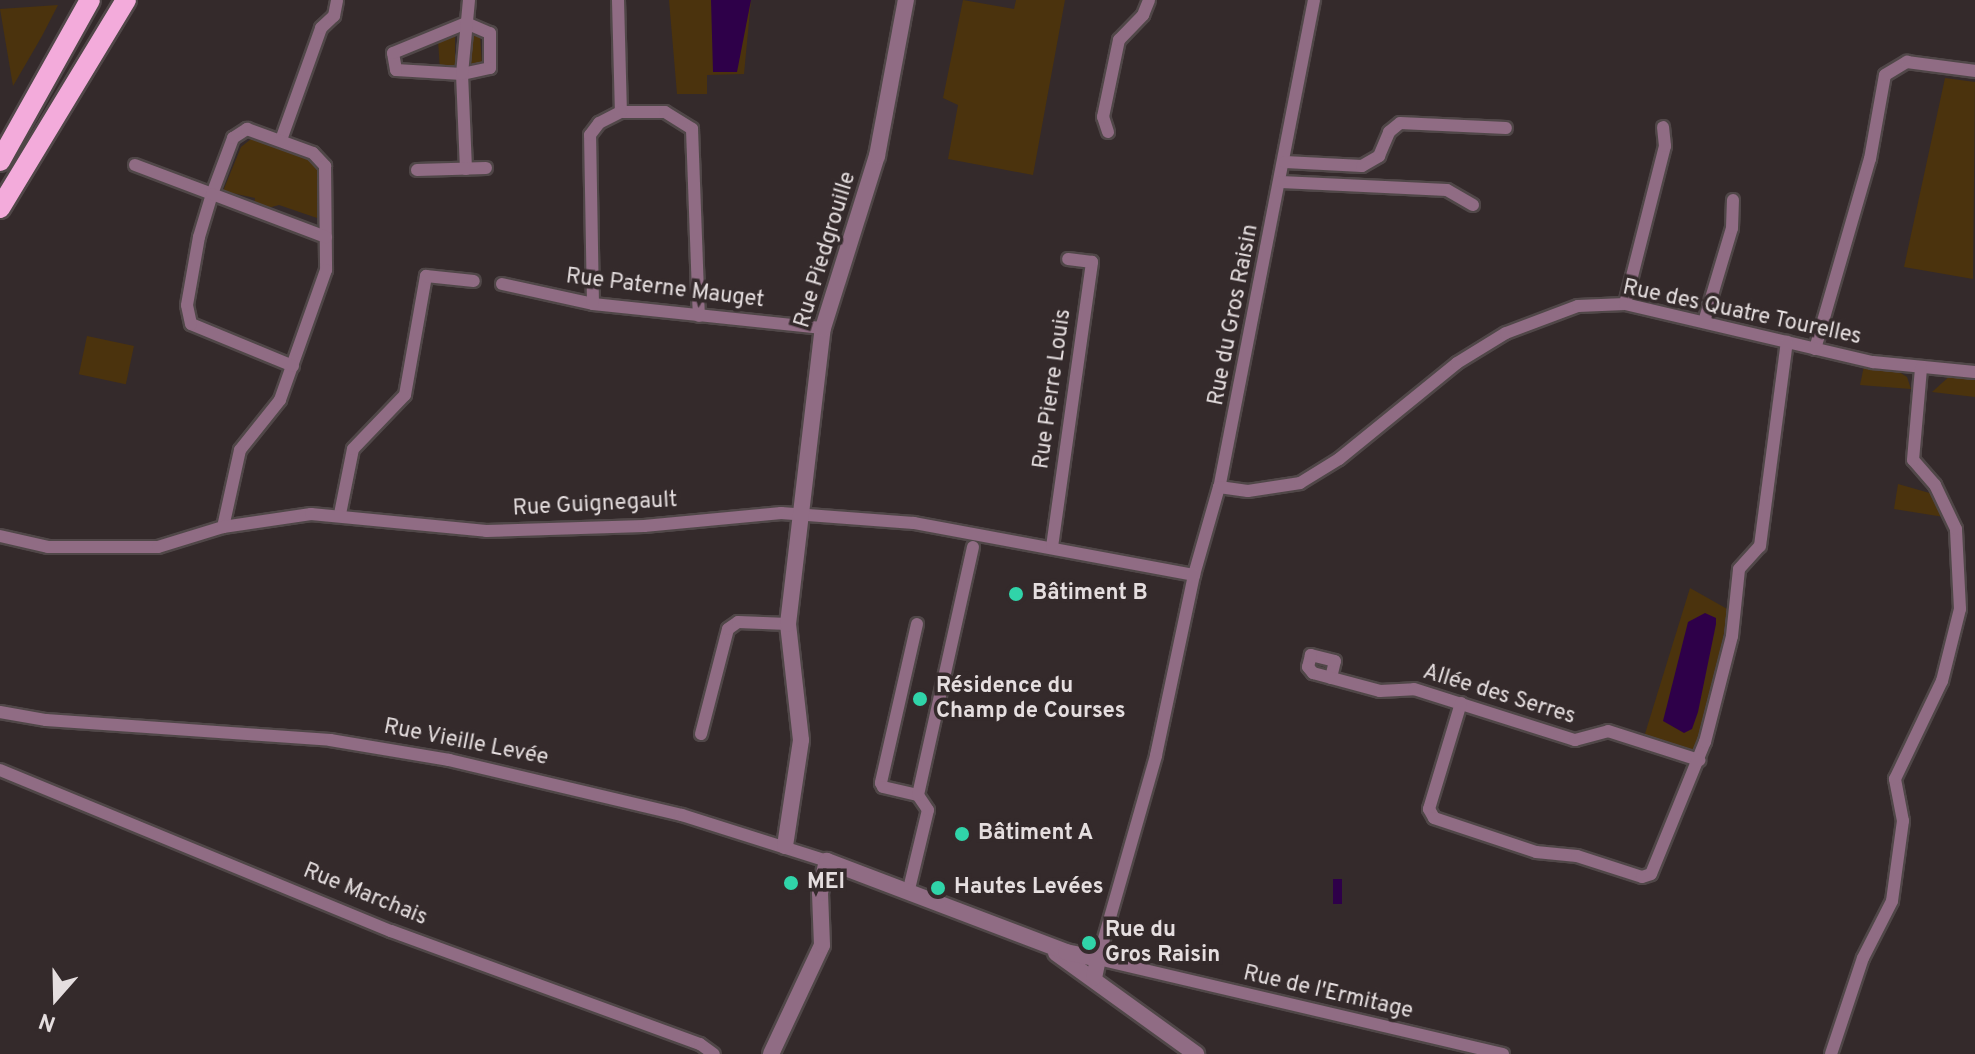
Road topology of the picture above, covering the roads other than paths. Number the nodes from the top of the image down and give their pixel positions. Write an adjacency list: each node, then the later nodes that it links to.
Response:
1 (74, 0): 19 (main road)
2 (90, 0): 20 (main road)
3 (110, 0): 30 (main road)
4 (126, 0): 30 (main road)
5 (337, 0): 18 (street)
6 (469, 0): 11 (street)
7 (618, 0): 14 (street)
8 (906, 0): 41 (street, Rue Piedgrouille)
9 (1149, 0): 17 (street)
10 (1314, 0): 21 (street, Rue du Gros Raisin)
11 (466, 23): 13 (street); 13 (street); 13 (street)
12 (1975, 71): 43 (street)
13 (462, 74): 24 (street)
14 (621, 112): 37 (street); 39 (street)
15 (1663, 127): 38 (street)
16 (1506, 128): 21 (street)
17 (1108, 132)
18 (281, 140): 27 (street); 31 (street)
19 (0, 153)
20 (0, 161)
21 (1285, 162): 26 (street, Rue du Gros Raisin)
22 (135, 165): 27 (street)
23 (486, 168): 24 (street)
24 (466, 169): 25 (street)
25 (417, 170)
26 (1281, 182): 29 (street); 47 (street, Rue du Gros Raisin)
27 (212, 194): 31 (street); 44 (street)
28 (1733, 200): 40 (street)
29 (1473, 205)
30 (0, 207)
31 (326, 237): 44 (street)
32 (1068, 259): 53 (street, Rue Pierre Louis)
33 (474, 281): 36 (street)
34 (410, 282): 36 (street)
35 (502, 284): 37 (street, Rue Paterne Mauget)
36 (425, 285): 48 (street)
37 (593, 304): 39 (street, Rue Paterne Mauget)
38 (1625, 304): 40 (street, Rue des Quatre Tourelles); 47 (street, Rue des Quatre Tourelles)
39 (699, 316): 41 (street, Rue Paterne Mauget)
40 (1704, 322): 42 (street, Rue des Quatre Tourelles)
41 (823, 328): 49 (street, Rue Piedgrouille)
42 (1787, 342): 43 (street, Rue des Quatre Tourelles); 61 (street)
43 (1815, 349): 45 (street, Rue des Quatre Tourelles)
44 (293, 366): 50 (street)
45 (1921, 368): 46 (street, Rue des Quatre Tourelles); 74 (street)
46 (1975, 372)
47 (1219, 487): 54 (street, Rue du Gros Raisin)
48 (340, 514): 49 (street, Rue Guignegault); 50 (street, Rue Guignegault)
49 (803, 514): 53 (street, Rue Guignegault); 55 (street, Rue Piedgrouille)
50 (223, 527): 51 (street, Rue Guignegault)
51 (0, 536)
52 (973, 547): 63 (street)
53 (1052, 547): 54 (street, Rue Guignegault)
54 (1194, 575): 68 (street, Rue du Gros Raisin)
55 (788, 624): 60 (street); 64 (street, Rue Piedgrouille)
56 (917, 624): 63 (street)
57 (1331, 678): 58 (street, Allée des Serres)
58 (1461, 703): 61 (street, Allée des Serres); 61 (street)
59 (0, 712): 64 (street, Rue Vieille Levée)
60 (701, 734)
61 (1699, 760)
62 (0, 770): 70 (street, Rue Marchais)
63 (918, 795): 66 (street)
64 (785, 846): 65 (street, Rue Vieille Levée)
65 (827, 861): 66 (street, Rue Vieille Levée); 71 (street)
66 (909, 889): 67 (street, Rue Vieille Levée)
67 (1038, 942): 68 (street, Rue Vieille Levée); 69 (street)
68 (1098, 959): 69 (street); 73 (street, Rue de l'Ermitage)
69 (1094, 978): 72 (street)
70 (714, 1054)
71 (771, 1054)
72 (1196, 1054)
73 (1503, 1054)
74 (1831, 1054)

